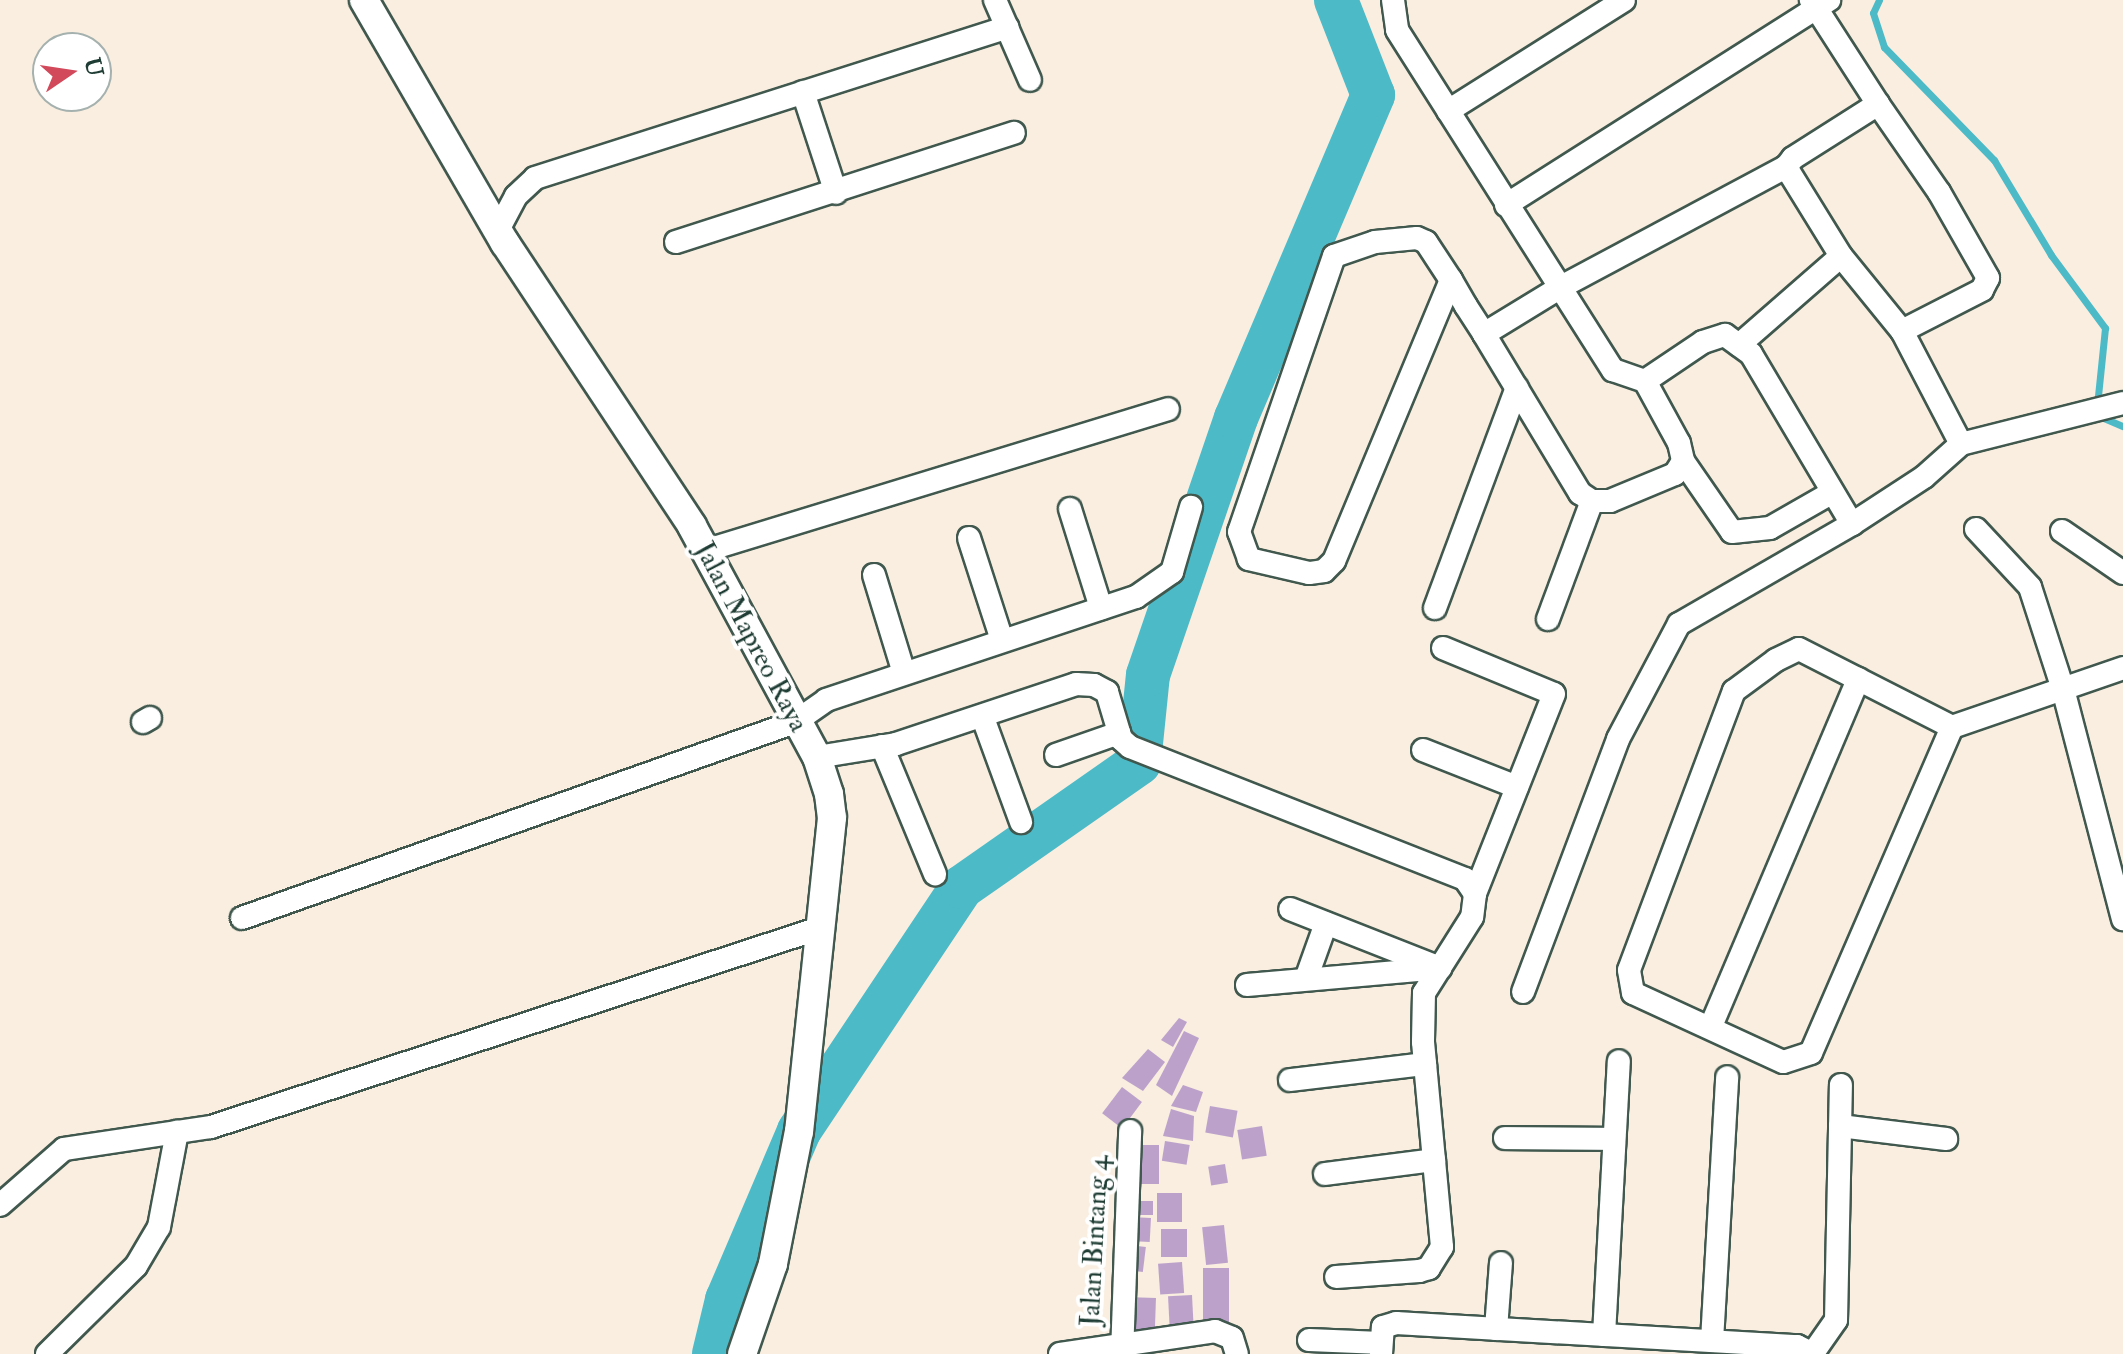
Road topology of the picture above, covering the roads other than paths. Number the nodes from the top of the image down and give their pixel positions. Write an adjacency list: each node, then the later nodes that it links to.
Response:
1 (364, 0): 15 (street, Jalan Mapreo Raya)
2 (995, 0): 6 (street)
3 (1393, 0): 10 (street)
4 (1624, 0): 10 (street)
5 (1819, 4): 9 (street); 14 (street)
6 (1007, 27): 7 (street); 8 (street)
7 (1030, 80)
8 (803, 92): 13 (street); 15 (street)
9 (1878, 104): 12 (street); 20 (street)
10 (1448, 111): 14 (street)
11 (1014, 133): 13 (street)
12 (1786, 167): 17 (street); 19 (street)
13 (836, 193): 16 (street)
14 (1506, 205): 19 (street)
15 (498, 230): 37 (street, Jalan Mapreo Raya)
16 (676, 242)
17 (1841, 256): 20 (street); 22 (street)
18 (1451, 280): 18 (street); 21 (street)
19 (1559, 288): 21 (street); 23 (street)
20 (1902, 331): 27 (street)
21 (1484, 334): 24 (street)
22 (1739, 345): 23 (street); 29 (street)
23 (1645, 381): 28 (street)
24 (1517, 388): 30 (street); 41 (street)
25 (2123, 403): 27 (street)
26 (1168, 409): 37 (street)
27 (1961, 444): 33 (street)
28 (1683, 461): 29 (street); 30 (street)
29 (1831, 493): 33 (street)
30 (1592, 501): 42 (street)
31 (1191, 507): 40 (street)
32 (1070, 509): 40 (street)
33 (1852, 524): 69 (street)
34 (1976, 529): 48 (street)
35 (2062, 531): 38 (street)
36 (969, 538): 43 (street)
37 (704, 551): 50 (street, Jalan Mapreo Raya)
38 (2123, 573)
39 (874, 575): 46 (street)
40 (1101, 608): 43 (street)
41 (1435, 608)
42 (1548, 619)
43 (1002, 640): 46 (street)
44 (1443, 648): 57 (street)
45 (2123, 668): 48 (street)
46 (904, 673): 50 (street)
47 (1858, 679): 51 (street); 70 (street); 70 (street)
48 (2063, 689): 51 (street); 63 (street)
49 (983, 718): 52 (street); 53 (street); 58 (street)
50 (795, 722): 56 (street, Jalan Mapreo Raya); 62 (street)
51 (1952, 727): 70 (street)
52 (1119, 733): 55 (street); 60 (street)
53 (882, 746): 56 (street); 59 (street)
54 (1423, 750): 57 (street)
55 (1056, 755)
56 (817, 757): 65 (street, Jalan Mapreo Raya)
57 (1517, 787): 60 (street)
58 (1021, 822)
59 (935, 874)
60 (1475, 894): 66 (street)
61 (1290, 909): 64 (street)
62 (242, 918)
63 (2123, 919)
64 (1326, 923): 66 (street); 67 (street)
65 (820, 928): 78 (street); 94 (street, Jalan Mapreo Raya)
66 (1440, 968): 67 (street); 72 (street)
67 (1306, 979): 68 (street)
68 (1247, 985)
69 (1523, 992)
70 (1711, 1026)
71 (1619, 1061): 80 (street)
72 (1425, 1064): 74 (street); 82 (street)
73 (1727, 1077): 90 (street)
74 (1290, 1080)
75 (1841, 1085): 76 (street)
76 (1840, 1126): 81 (street); 97 (street)
77 (1130, 1131): 91 (street, Jalan Bintang 4)
78 (177, 1132): 84 (street); 93 (street)
79 (1505, 1138): 80 (street)
80 (1614, 1139): 88 (street)
81 (1946, 1139)
82 (1434, 1160): 83 (street); 86 (street)
83 (1325, 1174)
84 (0, 1205)
85 (1501, 1263): 87 (street)
86 (1336, 1277)
87 (1496, 1329): 88 (street); 92 (street)
88 (1604, 1335): 90 (street)
89 (1309, 1340): 92 (street)
90 (1712, 1341): 97 (street)
91 (1121, 1349): 95 (street); 96 (street)
92 (1381, 1349)
93 (47, 1354)
94 (742, 1354)
95 (1060, 1354)
96 (1236, 1354)
97 (1813, 1354)

